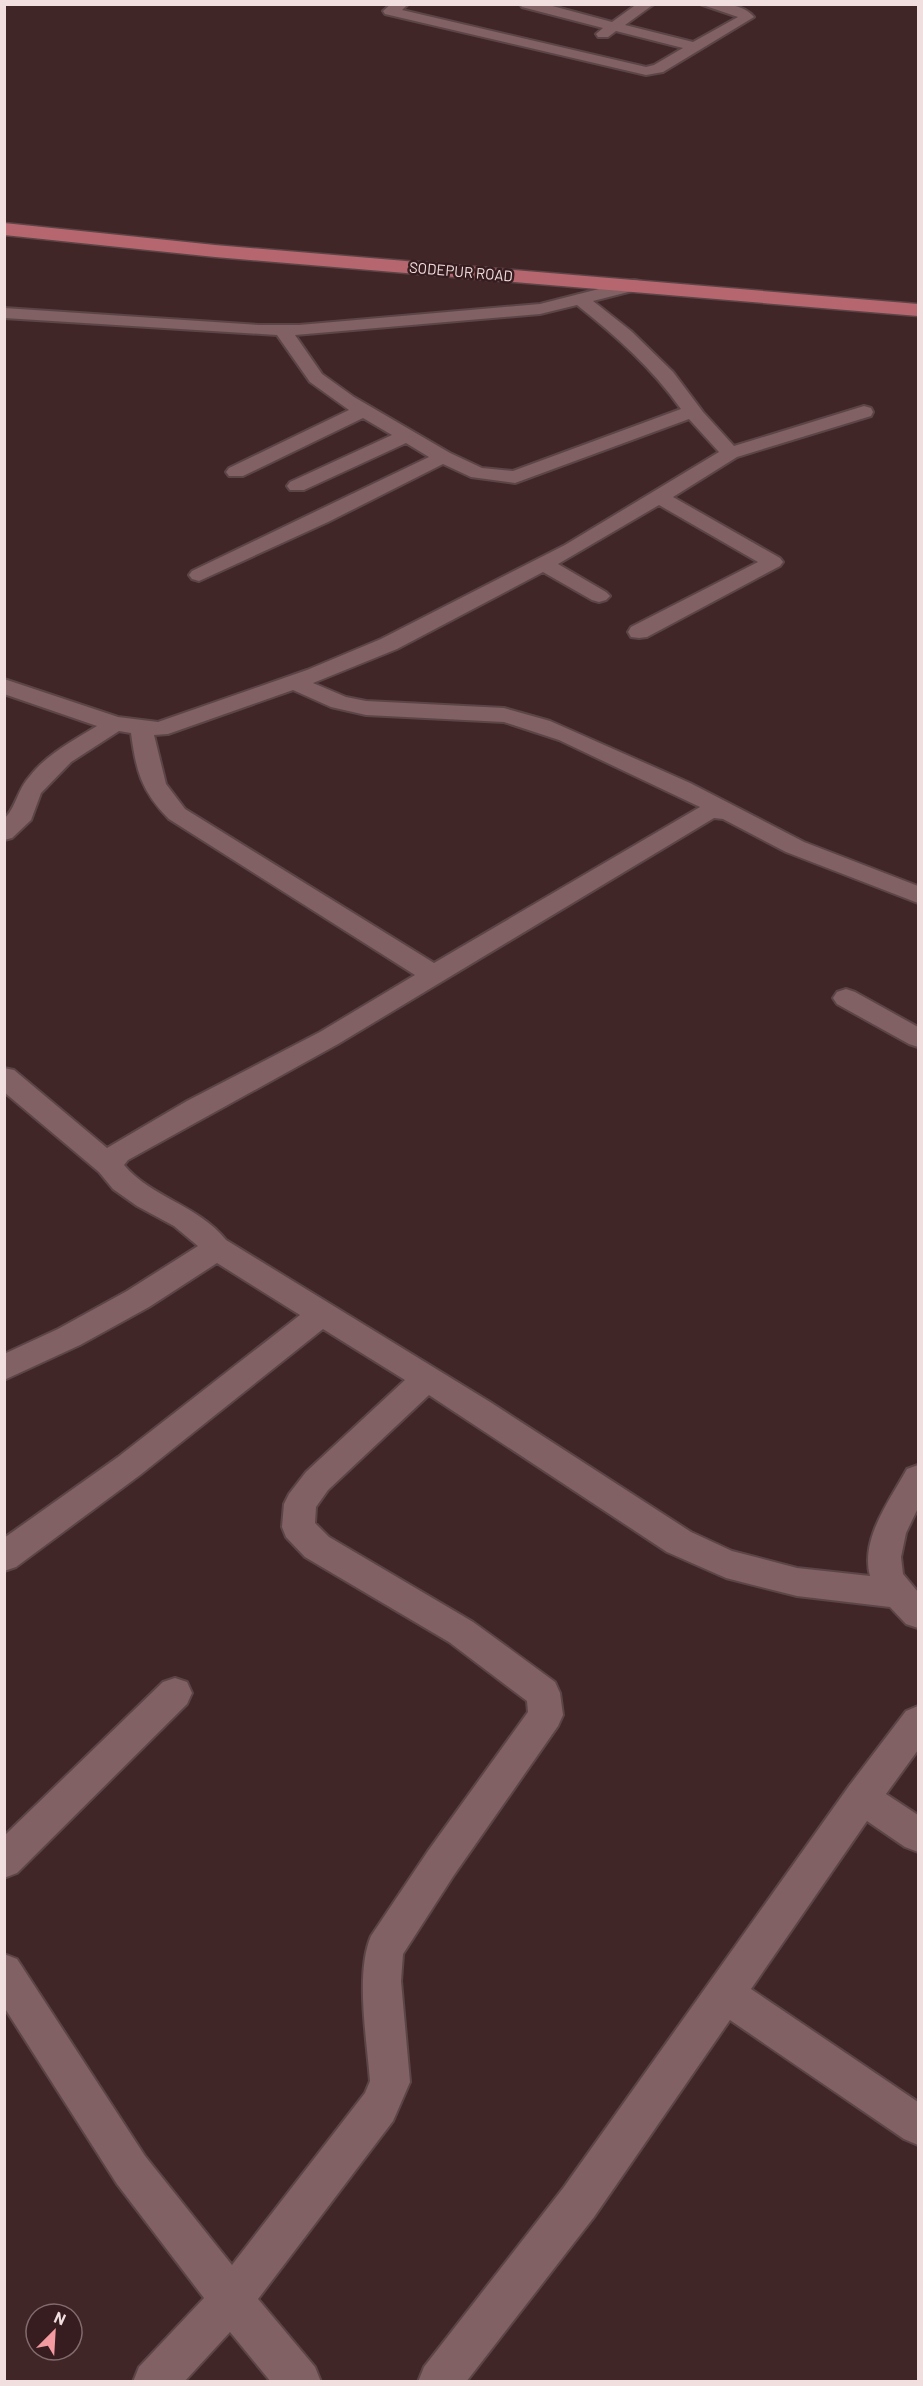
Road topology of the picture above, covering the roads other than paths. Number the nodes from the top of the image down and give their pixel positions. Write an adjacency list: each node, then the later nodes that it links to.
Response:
1 (647, 4): 5 (street)
2 (707, 4): 7 (street)
3 (531, 5): 5 (street); 6 (street)
4 (390, 8): 6 (street)
5 (615, 27): 7 (street); 8 (street)
6 (486, 33): 8 (street)
7 (694, 47): 8 (street)
8 (570, 53)
9 (4, 229): 10 (main road, SODEPUR ROAD)
10 (634, 285): 11 (street); 12 (main road, SODEPUR ROAD)
11 (580, 299): 14 (street); 16 (street)
12 (918, 310)
13 (4, 313): 14 (street)
14 (282, 330): 15 (street)
15 (363, 411): 18 (street); 21 (street)
16 (693, 411): 19 (street); 20 (street)
17 (864, 412): 19 (street)
18 (406, 435): 20 (street); 22 (street)
19 (730, 453): 23 (street)
20 (443, 457): 25 (street)
21 (236, 472)
22 (297, 486)
23 (659, 497): 24 (street); 27 (street)
24 (543, 564): 26 (street); 28 (street)
25 (200, 575)
26 (599, 596)
27 (639, 632)
28 (292, 682): 31 (street); 32 (street)
29 (4, 686): 30 (street)
30 (115, 724): 31 (street); 33 (street)
31 (141, 727): 35 (street)
32 (728, 812): 34 (street); 35 (street)
33 (4, 833)
34 (918, 896)
35 (434, 975): 39 (street)
36 (846, 998): 37 (street)
37 (918, 1038)
38 (4, 1077): 39 (street)
39 (109, 1166): 40 (street)
40 (216, 1248): 41 (street); 42 (street)
41 (322, 1314): 43 (street); 45 (street)
42 (4, 1368)
43 (426, 1379): 46 (street); 55 (street)
44 (918, 1478): 46 (street)
45 (4, 1557)
46 (909, 1604)
47 (175, 1693): 51 (street)
48 (917, 1728): 49 (street)
49 (862, 1798): 50 (street); 53 (street)
50 (918, 1835)
51 (4, 1862)
52 (4, 1972): 55 (street)
53 (725, 1994): 54 (street); 58 (street)
54 (918, 2125)
55 (232, 2299): 56 (street); 57 (street)
56 (154, 2382)
57 (300, 2382)
58 (439, 2382)

